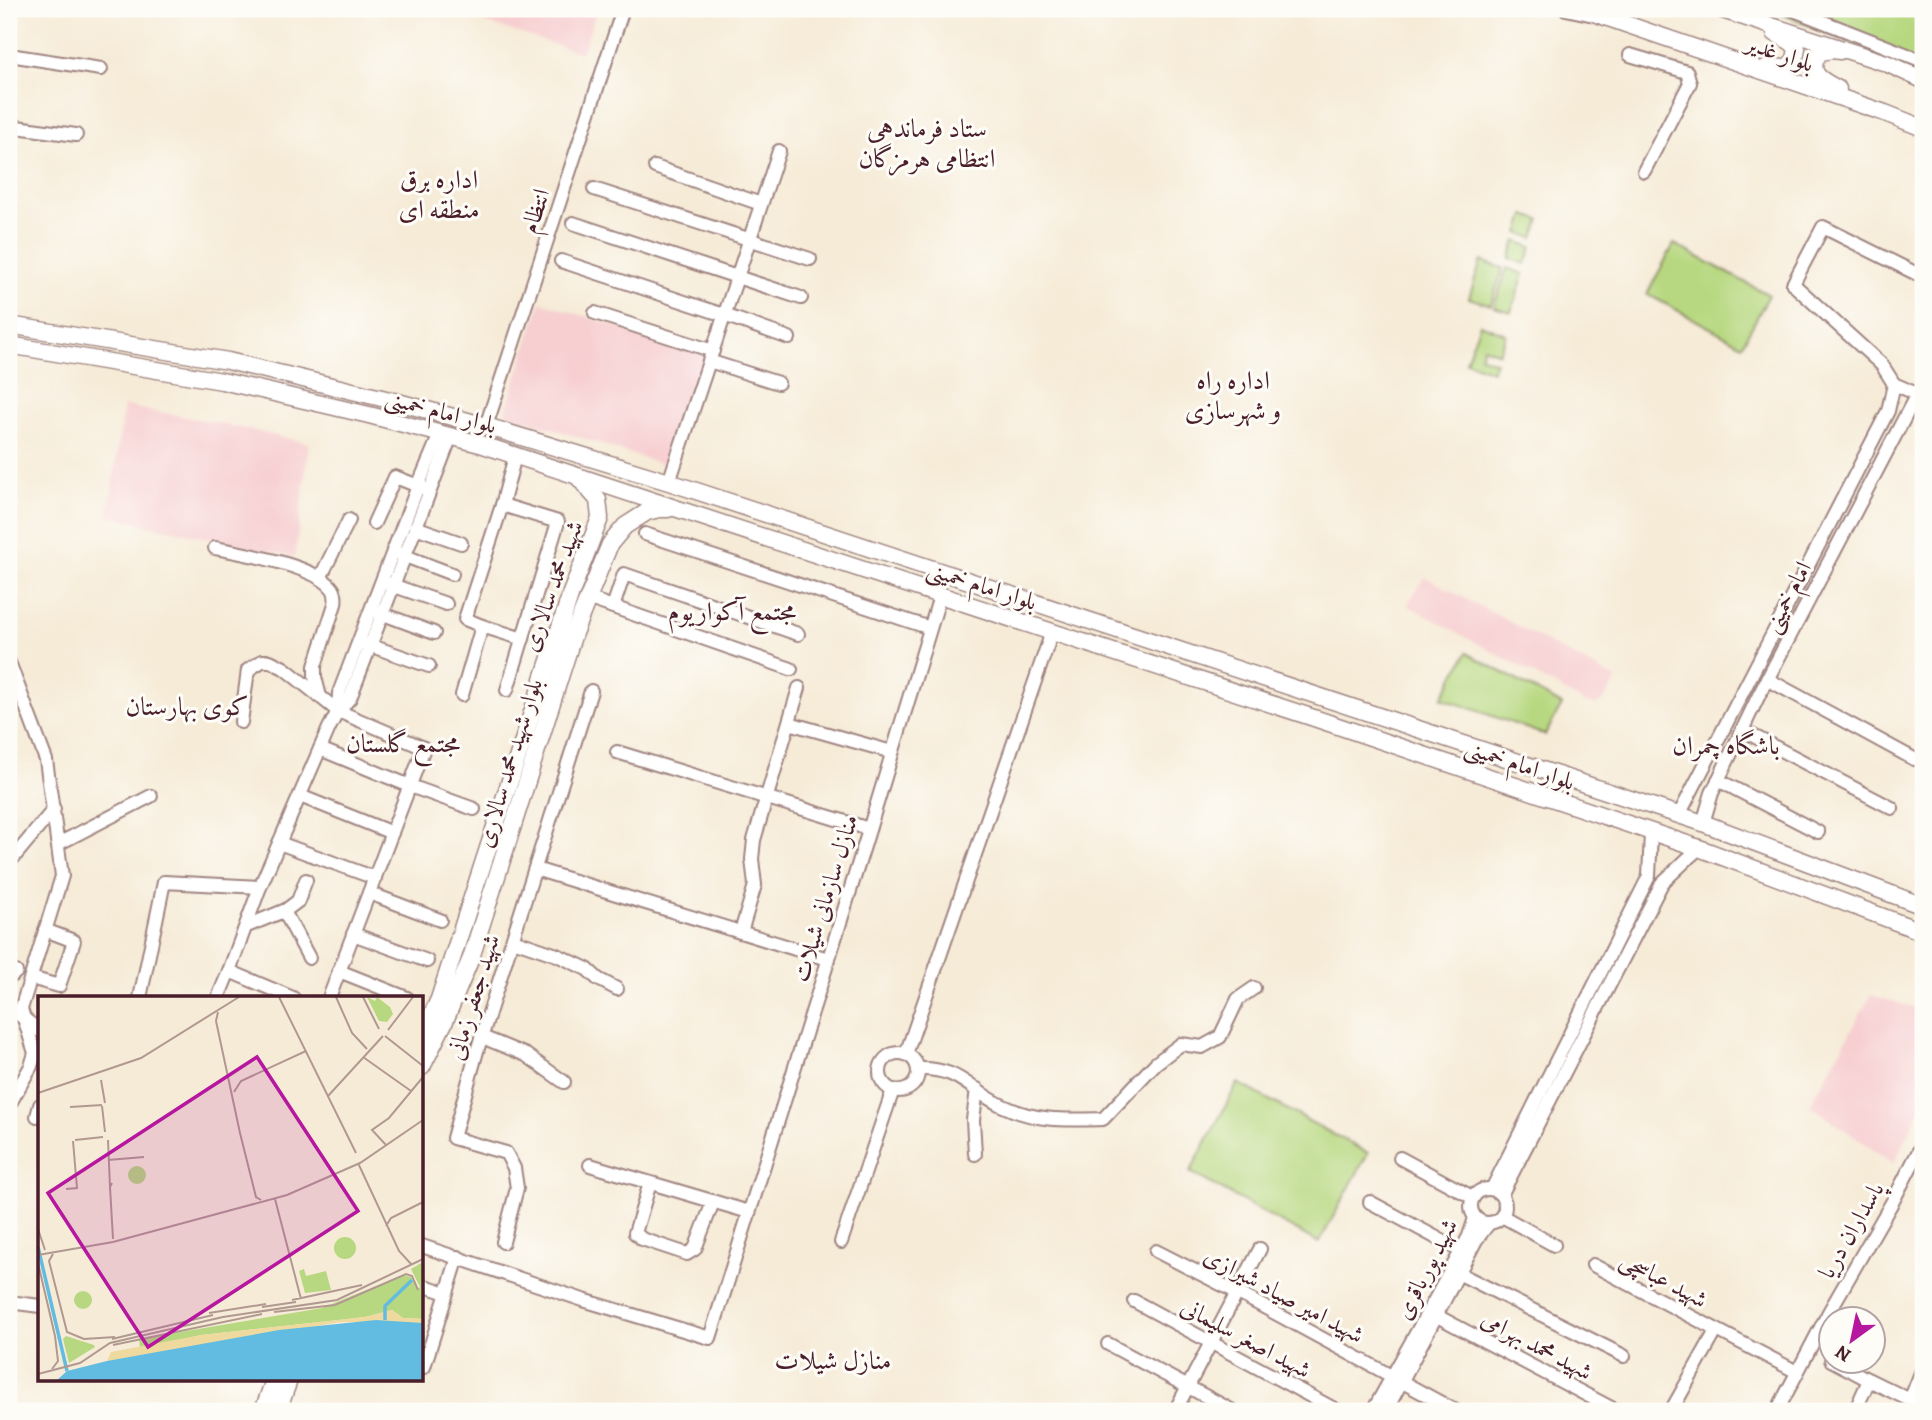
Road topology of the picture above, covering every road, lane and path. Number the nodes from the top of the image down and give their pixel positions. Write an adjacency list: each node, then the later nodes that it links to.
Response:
1 (624, 9): 40 (street, انتظام)
2 (1566, 9): 7 (street)
3 (1582, 9): 7 (main road, بلوار غدیر)
4 (1720, 9): 6 (main road, بلوار غدیر)
5 (1791, 9): 11 (street)
6 (1736, 14): 10 (main road); 12 (main road, بلوار غدیر)
7 (1603, 17): 10 (main road, بلوار غدیر)
8 (9, 55): 13 (street)
9 (1630, 55): 21 (street)
10 (1725, 57): 15 (main road, بلوار غدیر)
11 (1923, 61)
12 (1886, 63): 14 (main road, بلوار غدیر); 15 (main road)
13 (101, 69)
14 (1923, 80)
15 (1874, 109): 17 (main road, بلوار غدیر)
16 (9, 126): 18 (street)
17 (1923, 128)
18 (76, 135)
19 (779, 151): 23 (street)
20 (655, 167): 23 (street)
21 (1644, 171)
22 (594, 189): 25 (street)
23 (761, 204): 25 (street)
24 (573, 223): 28 (street)
25 (750, 239): 26 (street); 28 (street)
26 (810, 260)
27 (561, 261): 32 (street)
28 (737, 277): 30 (street); 32 (street)
29 (1923, 277): 38 (street)
30 (801, 298)
31 (595, 313): 36 (street)
32 (724, 315): 34 (street); 36 (street)
33 (9, 325): 40 (main road, بلوار امام خمینی)
34 (789, 338)
35 (9, 345): 41 (main road, بلوار امام خمینی)
36 (711, 356): 37 (street); 46 (street)
37 (778, 383)
38 (1894, 384): 39 (street); 43 (street)
39 (1920, 394): 44 (street, امام خمینی)
40 (486, 426): 46 (main road, بلوار امام خمینی)
41 (445, 435): 42 (main road, بلوار امام خمینی); 47 (street)
42 (515, 456): 45 (main road, بلوار امام خمینی); 48 (street)
43 (1864, 456): 44 (street); 50 (street)
44 (1880, 464): 52 (street, امام خمینی)
45 (577, 476): 49 (main road, بلوار امام خمینی); 64 (main road, شهید محمد سالاری)
46 (669, 482): 89 (main road, بلوار امام خمینی)
47 (424, 488): 53 (street); 54 (street); 58 (street)
48 (502, 505): 69 (street); 76 (street)
49 (675, 508): 64 (main road, بلوار شهید محمد سالاری); 65 (main road, بلوار امام خمینی)
50 (1835, 512): 52 (street); 59 (street)
51 (349, 520): 62 (street)
52 (1851, 520): 61 (street, امام خمینی)
53 (374, 523)
54 (415, 527): 56 (street); 58 (street)
55 (645, 534): 70 (street)
56 (461, 543)
57 (215, 548): 62 (street)
58 (399, 554): 60 (street); 63 (street)
59 (1806, 571): 61 (street); 71 (street)
60 (452, 573)
61 (1821, 577): 75 (street, امام خمینی)
62 (320, 578): 88 (street)
63 (387, 584): 66 (street); 68 (street)
64 (579, 595): 67 (street); 150 (main road, شهید محمد سالاری); 154 (main road, بلوار شهید محمد سالاری)
65 (940, 596): 70 (street, منازل سازمانی شیلات); 72 (main road, بلوار امام خمینی)
66 (446, 604)
67 (613, 607): 74 (street); 80 (street)
68 (377, 612): 73 (street); 77 (street)
69 (482, 626): 76 (street); 87 (street)
70 (930, 628): 97 (street, منازل سازمانی شیلات)
71 (1776, 631): 75 (street); 82 (street)
72 (1052, 632): 91 (main road, بلوار امام خمینی); 152 (street)
73 (435, 633)
74 (798, 634)
75 (1789, 638): 81 (street, امام خمینی)
76 (523, 639): 84 (street)
77 (365, 644): 79 (street); 90 (street)
78 (9, 662): 107 (street)
79 (429, 666)
80 (791, 668)
81 (1767, 679): 86 (street, امام خمینی); 99 (street)
82 (1747, 687): 86 (street); 98 (street)
83 (799, 688): 93 (street)
84 (507, 690)
85 (591, 691): 119 (street, شهید جعفر زمانی)
86 (1760, 694): 94 (street, امام خمینی)
87 (462, 695)
88 (320, 697): 90 (street); 92 (street)
89 (1319, 697): 91 (main road); 109 (main road, بلوار امام خمینی)
90 (338, 711): 95 (street); 102 (street)
91 (1314, 718): 114 (main road, بلوار امام خمینی)
92 (241, 722)
93 (789, 723): 97 (street); 105 (street)
94 (1742, 730): 100 (street, امام خمینی); 106 (street)
95 (320, 749): 102 (street); 104 (street)
96 (617, 752): 105 (street)
97 (892, 752): 111 (street, منازل سازمانی شیلات)
98 (1710, 759): 100 (street); 109 (street)
99 (1914, 759)
100 (1725, 766): 101 (street, امام خمینی)
101 (1718, 780): 110 (street, امام خمینی); 112 (street)
102 (410, 786): 108 (street); 113 (street)
103 (150, 796): 116 (street)
104 (300, 796): 113 (street); 115 (street)
105 (766, 798): 111 (street); 130 (street)
106 (1892, 808)
107 (54, 809): 116 (street); 118 (street)
108 (474, 809)
109 (1679, 816): 110 (main road, بلوار امام خمینی)
110 (1703, 823): 124 (main road, بلوار امام خمینی)
111 (869, 829): 135 (street, منازل سازمانی شیلات)
112 (1818, 832)
113 (392, 833): 120 (street)
114 (1651, 833): 117 (main road, بلوار امام خمینی); 128 (street)
115 (279, 843): 120 (street); 122 (street)
116 (58, 844): 129 (street)
117 (1699, 848): 128 (street); 131 (main road, بلوار امام خمینی)
118 (14, 857)
119 (535, 869): 130 (street); 133 (street, شهید جعفر زمانی)
120 (375, 878): 123 (street)
121 (306, 880): 125 (street)
122 (260, 887): 127 (street); 142 (street)
123 (369, 893): 126 (street); 132 (street)
124 (1923, 906)
125 (284, 911): 127 (street); 134 (street)
126 (440, 920)
127 (247, 926): 137 (street)
128 (1631, 927): 165 (street)
129 (46, 930): 139 (street); 139 (street)
130 (741, 932): 135 (street)
131 (1923, 932)
132 (353, 934): 136 (street); 138 (street)
133 (513, 940): 141 (street); 151 (street, شهید جعفر زمانی)
134 (309, 958)
135 (828, 959): 169 (street, منازل سازمانی شیلات)
136 (427, 961)
137 (229, 971): 143 (street); 144 (street)
138 (339, 971): 145 (street); 146 (street)
139 (31, 978): 148 (street)
140 (1254, 988): 157 (street)
141 (617, 989)
142 (141, 996)
143 (219, 996)
144 (288, 996)
145 (330, 996)
146 (402, 996)
147 (9, 1007): 148 (street)
148 (24, 1017): 149 (street); 153 (street)
149 (38, 1029)
150 (424, 1032)
151 (482, 1037): 156 (street); 173 (street, شهید جعفر زمانی)
152 (906, 1054): 155 (street); 158 (street)
153 (38, 1057): 159 (street)
154 (424, 1063)
155 (918, 1069): 157 (street); 158 (street)
156 (564, 1082)
157 (976, 1088): 161 (street)
158 (893, 1090): 174 (street)
159 (9, 1105)
160 (1923, 1143): 198 (street, پاسداران دریا)
161 (975, 1154)
162 (1400, 1158): 166 (street)
163 (590, 1165): 164 (street)
164 (650, 1183): 167 (street); 167 (street)
165 (1497, 1192): 166 (street); 170 (street)
166 (1472, 1197): 171 (street)
167 (713, 1202): 169 (street)
168 (1370, 1202): 179 (street)
169 (749, 1212): 180 (street, منازل سازمانی شیلات)
170 (1502, 1216): 172 (street); 175 (street)
171 (1475, 1218): 172 (street); 179 (street, شهید پورباقری)
172 (1489, 1223): 182 (street, شهید پورباقری)
173 (503, 1242)
174 (841, 1242)
175 (1554, 1245)
176 (424, 1247): 180 (street)
177 (1260, 1249): 185 (street)
178 (1156, 1251): 185 (street, شهید امیر صیاد شیرازی)
179 (1461, 1251): 200 (street, شهید پورباقری)
180 (458, 1257): 184 (street)
181 (1593, 1265): 192 (street, شهید عباسچی)
182 (1460, 1274): 189 (street, شهید پورباقری); 195 (street)
183 (424, 1286): 184 (street)
184 (446, 1293): 191 (street)
185 (1238, 1293): 194 (street); 200 (street, شهید امیر صیاد شیرازی)
186 (1134, 1301): 194 (street, شهید اصغر سلیمانی)
187 (9, 1302): 188 (street)
188 (38, 1306)
189 (1437, 1316): 200 (street, شهید پورباقری); 216 (street, شهید محمد بهرامی)
190 (424, 1327): 191 (street)
191 (435, 1330): 196 (street)
192 (1716, 1331): 198 (street, شهید عباسچی); 217 (street)
193 (1108, 1343): 206 (street)
194 (1211, 1343): 206 (street); 212 (street, شهید اصغر سلیمانی)
195 (1624, 1356)
196 (424, 1367)
197 (1923, 1368): 205 (street)
198 (1797, 1372): 218 (street, پاسداران دریا)
199 (1858, 1374): 201 (street)
200 (1397, 1379): 213 (street, شهید پورباقری); 214 (street, شهید پورباقری); 215 (street, شهید امیر صیاد شیرازی)
201 (1870, 1380): 208 (street); 219 (street)
202 (266, 1382): 207 (street)
203 (273, 1382): 207 (main road)
204 (288, 1382): 209 (main road)
205 (1921, 1384): 208 (street)
206 (1188, 1387): 210 (street); 211 (street)
207 (266, 1404)
208 (1911, 1406)
209 (278, 1411)
210 (1175, 1411)
211 (1233, 1411)
212 (1338, 1411)
213 (1373, 1411)
214 (1386, 1411)
215 (1456, 1411)
216 (1617, 1411)
217 (1671, 1411)
218 (1777, 1411)
219 (1854, 1411)

